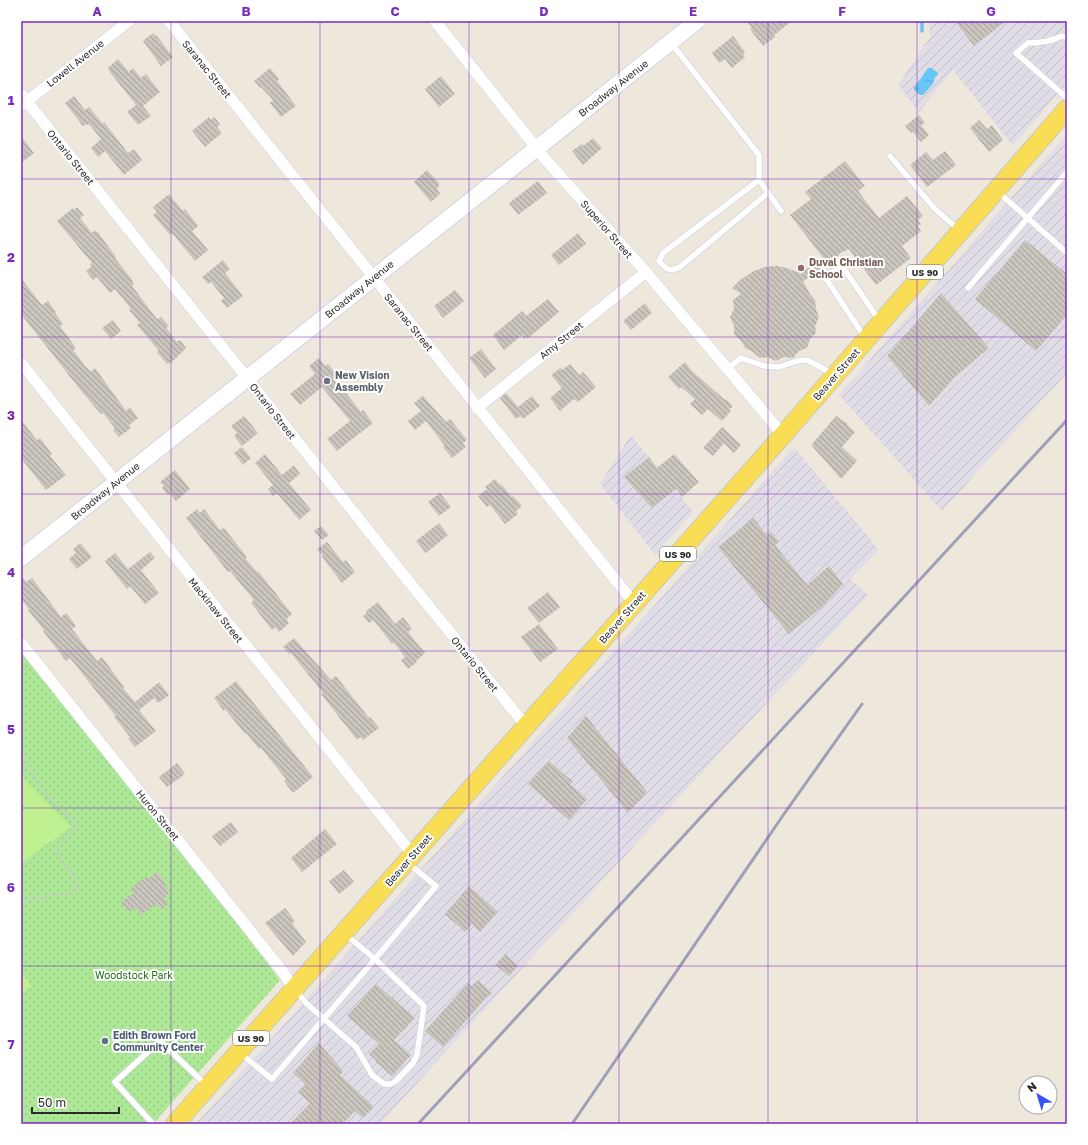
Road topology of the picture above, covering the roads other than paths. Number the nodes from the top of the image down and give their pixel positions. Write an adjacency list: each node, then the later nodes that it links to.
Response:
1 (129, 21): 8 (street, Lowell Avenue)
2 (169, 21): 21 (street, Saranac Street)
3 (435, 21): 10 (street, Superior Street)
4 (697, 21): 6 (street, Broadway Avenue)
5 (1067, 38): 7 (lane)
6 (670, 42): 10 (street, Broadway Avenue); 13 (lane)
7 (1067, 98)
8 (23, 101): 28 (street, Ontario Street)
9 (1067, 109): 14 (main road, Beaver Street / US 90)
10 (537, 148): 20 (street, Superior Street); 21 (street, Broadway Avenue)
11 (890, 156): 18 (lane)
12 (1067, 172): 17 (lane)
13 (759, 180): 15 (lane); 15 (lane)
14 (996, 191): 17 (lane); 18 (main road, Beaver Street / US 90)
15 (768, 193): 16 (lane)
16 (781, 212)
17 (1028, 218): 19 (lane); 22 (lane)
18 (961, 231): 23 (main road, Beaver Street / US 90)
19 (1067, 253)
20 (646, 272): 26 (street, Superior Street); 29 (street, Amy Street)
21 (373, 278): 28 (street, Broadway Avenue); 29 (street, Saranac Street)
22 (968, 288)
23 (881, 322): 24 (main road, Beaver Street / US 90); 24 (lane)
24 (867, 340): 27 (main road, Beaver Street / US 90)
25 (21, 363): 31 (street, Mackinaw Street)
26 (727, 369): 27 (lane); 30 (street, Superior Street)
27 (835, 375): 30 (main road, Beaver Street / US 90)
28 (247, 378): 31 (street, Broadway Avenue); 35 (street, Ontario Street)
29 (477, 408): 33 (street, Saranac Street)
30 (783, 435): 33 (main road, Beaver Street / US 90)
31 (115, 482): 32 (street, Broadway Avenue); 36 (street, Mackinaw Street)
32 (21, 558)
33 (634, 604): 35 (main road, Beaver Street / US 90)
34 (21, 643): 39 (street, Huron Street)
35 (526, 726): 36 (main road, Beaver Street / US 90)
36 (410, 858): 37 (main road, Beaver Street / US 90); 38 (lane)
37 (344, 932): 38 (lane); 39 (main road, Beaver Street / US 90)
38 (375, 959): 40 (lane); 40 (lane)
39 (294, 989): 40 (lane); 41 (main road, Beaver Street / US 90)
40 (324, 1018): 41 (lane)
41 (239, 1052): 42 (main road, Beaver Street / US 90)
42 (208, 1087): 43 (lane); 44 (main road, Beaver Street / US 90)
43 (153, 1124)
44 (175, 1124)

